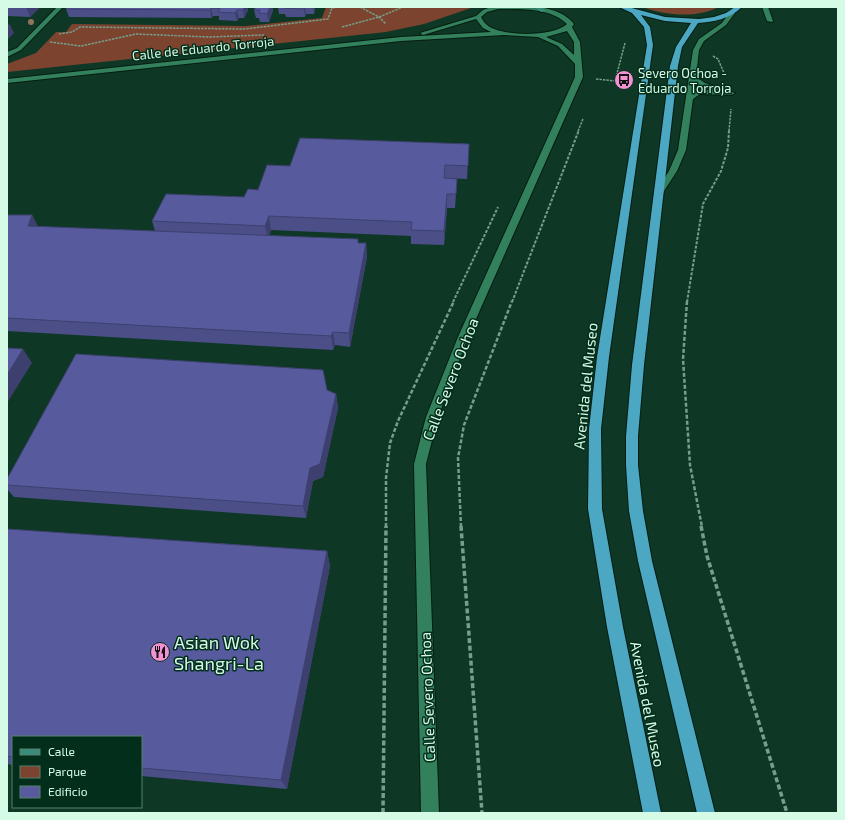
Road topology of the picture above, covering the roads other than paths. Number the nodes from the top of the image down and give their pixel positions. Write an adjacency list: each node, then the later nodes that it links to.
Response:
1 (60, 7): 16 (street)
2 (498, 7): 7 (street); 10 (street, Calle de Eduardo Torroja)
3 (622, 7): 8 (highway)
4 (739, 7): 9 (highway)
5 (765, 7): 6 (street)
6 (772, 7)
7 (540, 9): 12 (street)
8 (635, 12): 11 (highway); 23 (highway, Avenida del Museo)
9 (732, 13): 11 (highway); 18 (street)
10 (478, 17): 13 (street); 15 (street, Calle de Eduardo Torroja)
11 (696, 20): 21 (highway, Avenida del Museo)
12 (569, 28): 14 (street); 17 (street)
13 (503, 33): 14 (street); 15 (street, Calle de Eduardo Torroja)
14 (538, 36): 17 (street)
15 (401, 39): 19 (street, Calle de Eduardo Torroja)
16 (8, 54)
17 (577, 62): 22 (street, Calle Severo Ochoa)
18 (692, 77): 20 (street); 20 (street)
19 (7, 81)
20 (689, 98): 21 (street)
21 (660, 191): 24 (highway, Avenida del Museo)
22 (430, 813)
23 (652, 813)
24 (706, 813)

